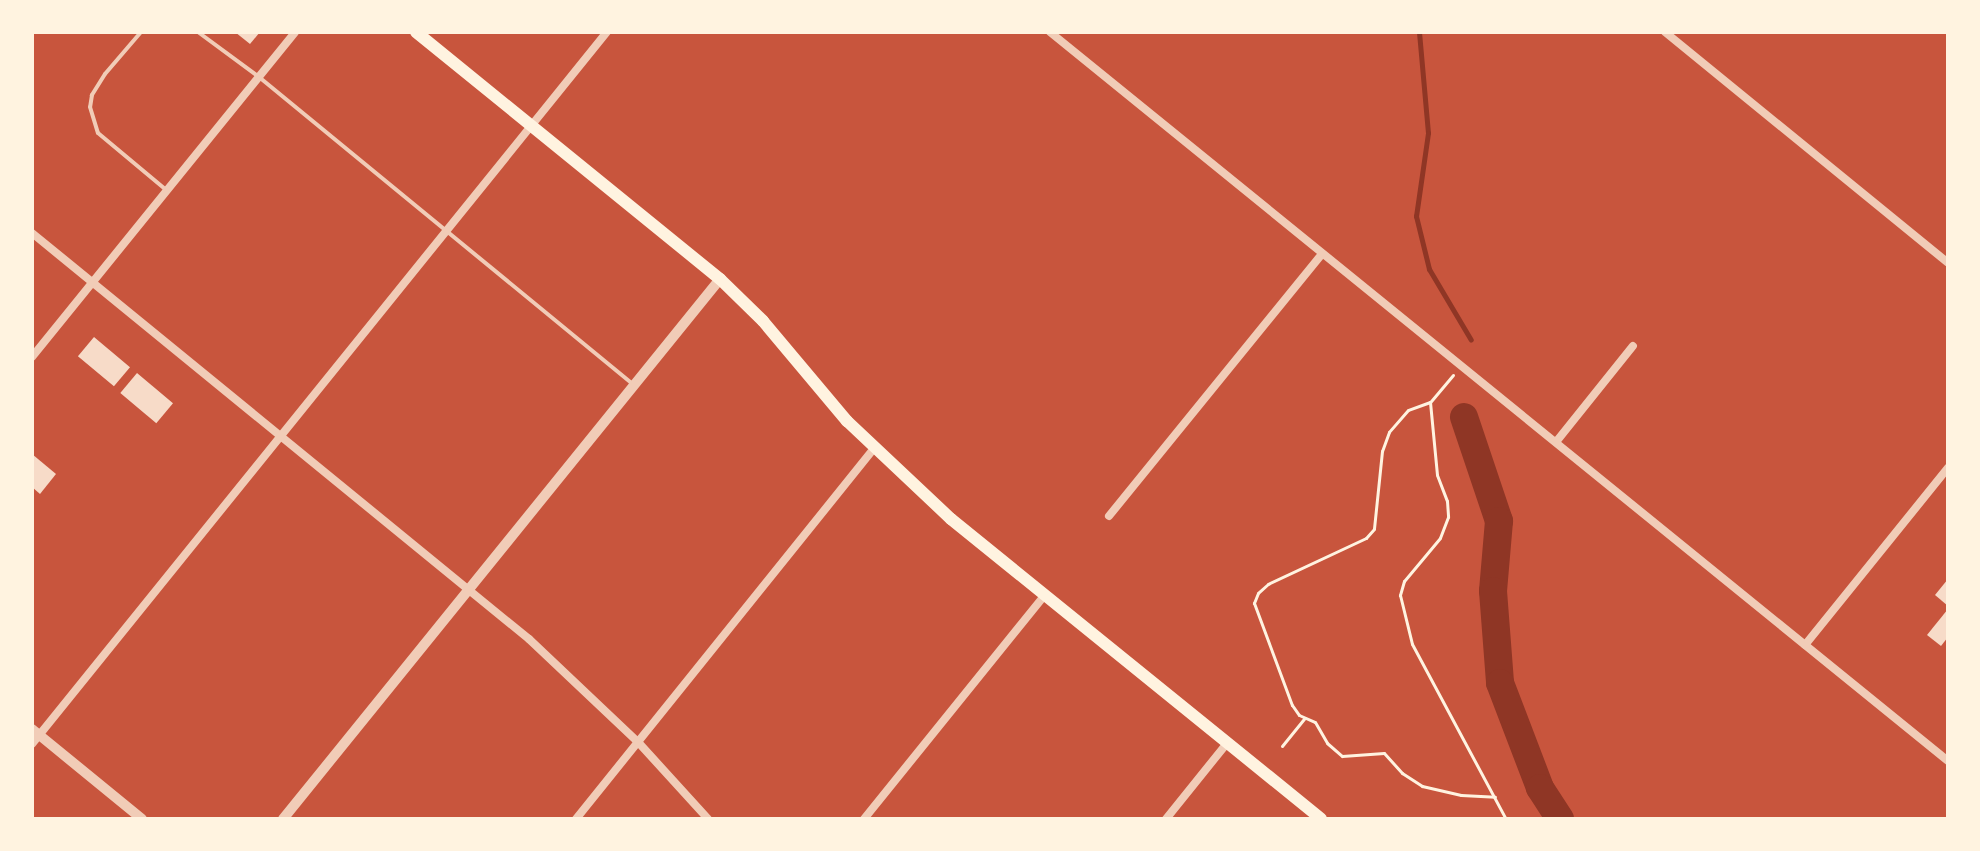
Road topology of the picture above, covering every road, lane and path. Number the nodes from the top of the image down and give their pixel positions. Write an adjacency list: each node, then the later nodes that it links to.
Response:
1 (141, 32): 10 (lane)
2 (198, 32): 8 (lane)
3 (295, 32): 8 (street)
4 (416, 32): 9 (main road)
5 (607, 32): 9 (street)
6 (1050, 32): 13 (street)
7 (1665, 32): 14 (street)
8 (259, 77): 10 (street); 11 (lane)
9 (532, 125): 11 (street); 15 (main road)
10 (167, 190): 16 (street)
11 (447, 230): 20 (lane); 22 (street)
12 (32, 233): 16 (street)
13 (1322, 254): 23 (street); 26 (street)
14 (1948, 263)
15 (720, 279): 20 (street); 24 (main road)
16 (93, 282): 18 (street); 22 (street)
17 (1633, 346): 23 (street)
18 (32, 357)
19 (1453, 375): 21 (path)
20 (634, 385): 27 (street)
21 (1430, 402): 30 (path); 36 (path)
22 (280, 436): 27 (street); 31 (street)
23 (1556, 442): 29 (street)
24 (874, 448): 28 (main road); 32 (street)
25 (1948, 468): 29 (street)
26 (1109, 516)
27 (469, 589): 32 (street); 38 (street)
28 (1044, 596): 33 (main road); 41 (street)
29 (1805, 645): 35 (street)
30 (1305, 718): 34 (path); 36 (path)
31 (34, 736): 37 (street)
32 (638, 742): 39 (street); 40 (street)
33 (1227, 743): 42 (street); 43 (main road)
34 (1282, 746)
35 (1948, 761)
36 (1495, 797): 44 (path)
37 (142, 819)
38 (283, 819)
39 (576, 819)
40 (708, 819)
41 (864, 819)
42 (1166, 819)
43 (1321, 819)
44 (1506, 819)

